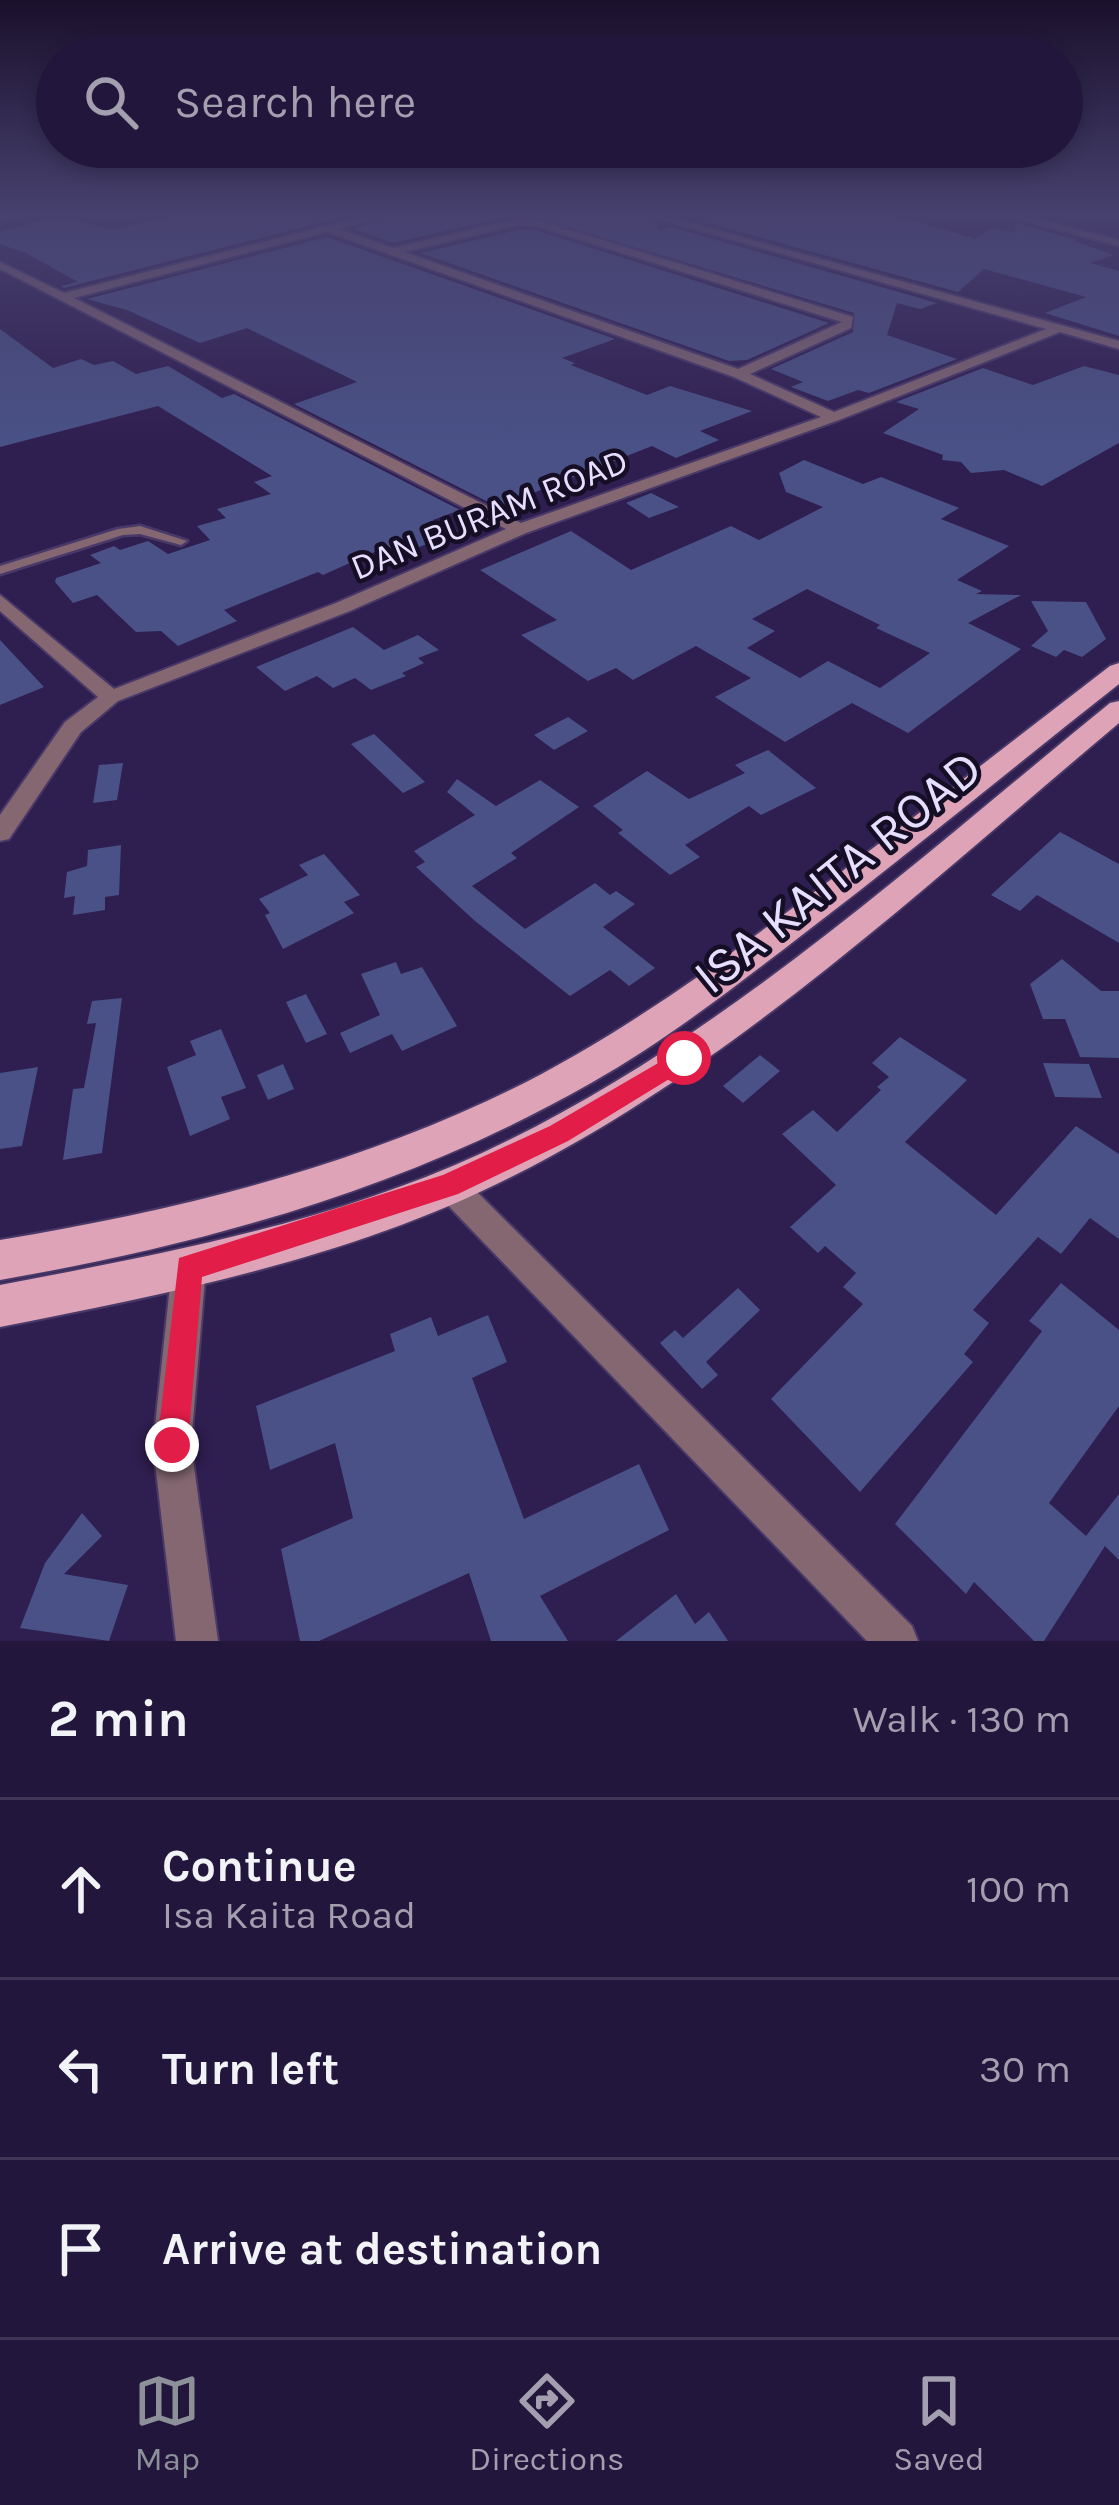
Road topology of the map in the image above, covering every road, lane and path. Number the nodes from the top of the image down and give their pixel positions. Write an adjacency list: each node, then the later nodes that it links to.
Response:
1 (52, 292): 6 (street)
2 (84, 292): 6 (street)
3 (503, 292): 9 (street)
4 (758, 292): 9 (street)
5 (926, 292): 7 (street)
6 (63, 297): 11 (street)
7 (1057, 328): 8 (street); 10 (street, DAN BURAM ROAD)
8 (1119, 345)
9 (739, 374): 10 (street)
10 (834, 416): 11 (street, DAN BURAM ROAD)
11 (520, 529): 16 (street, DAN BURAM ROAD)
12 (181, 541): 13 (lane)
13 (0, 570)
14 (0, 602): 16 (street)
15 (1119, 671): 19 (main road, ISA KAITA ROAD)
16 (111, 697): 18 (street, DAN BURAM ROAD)
17 (1119, 709): 20 (main road, ISA KAITA ROAD)
18 (0, 833)
19 (799, 918): 20 (main road); 22 (main road, ISA KAITA ROAD)
20 (833, 943): 21 (main road, ISA KAITA ROAD)
21 (449, 1186): 23 (main road, ISA KAITA ROAD); 26 (street)
22 (0, 1260)
23 (189, 1268): 24 (main road, ISA KAITA ROAD); 25 (street)
24 (0, 1306)
25 (197, 1641)
26 (897, 1641)

